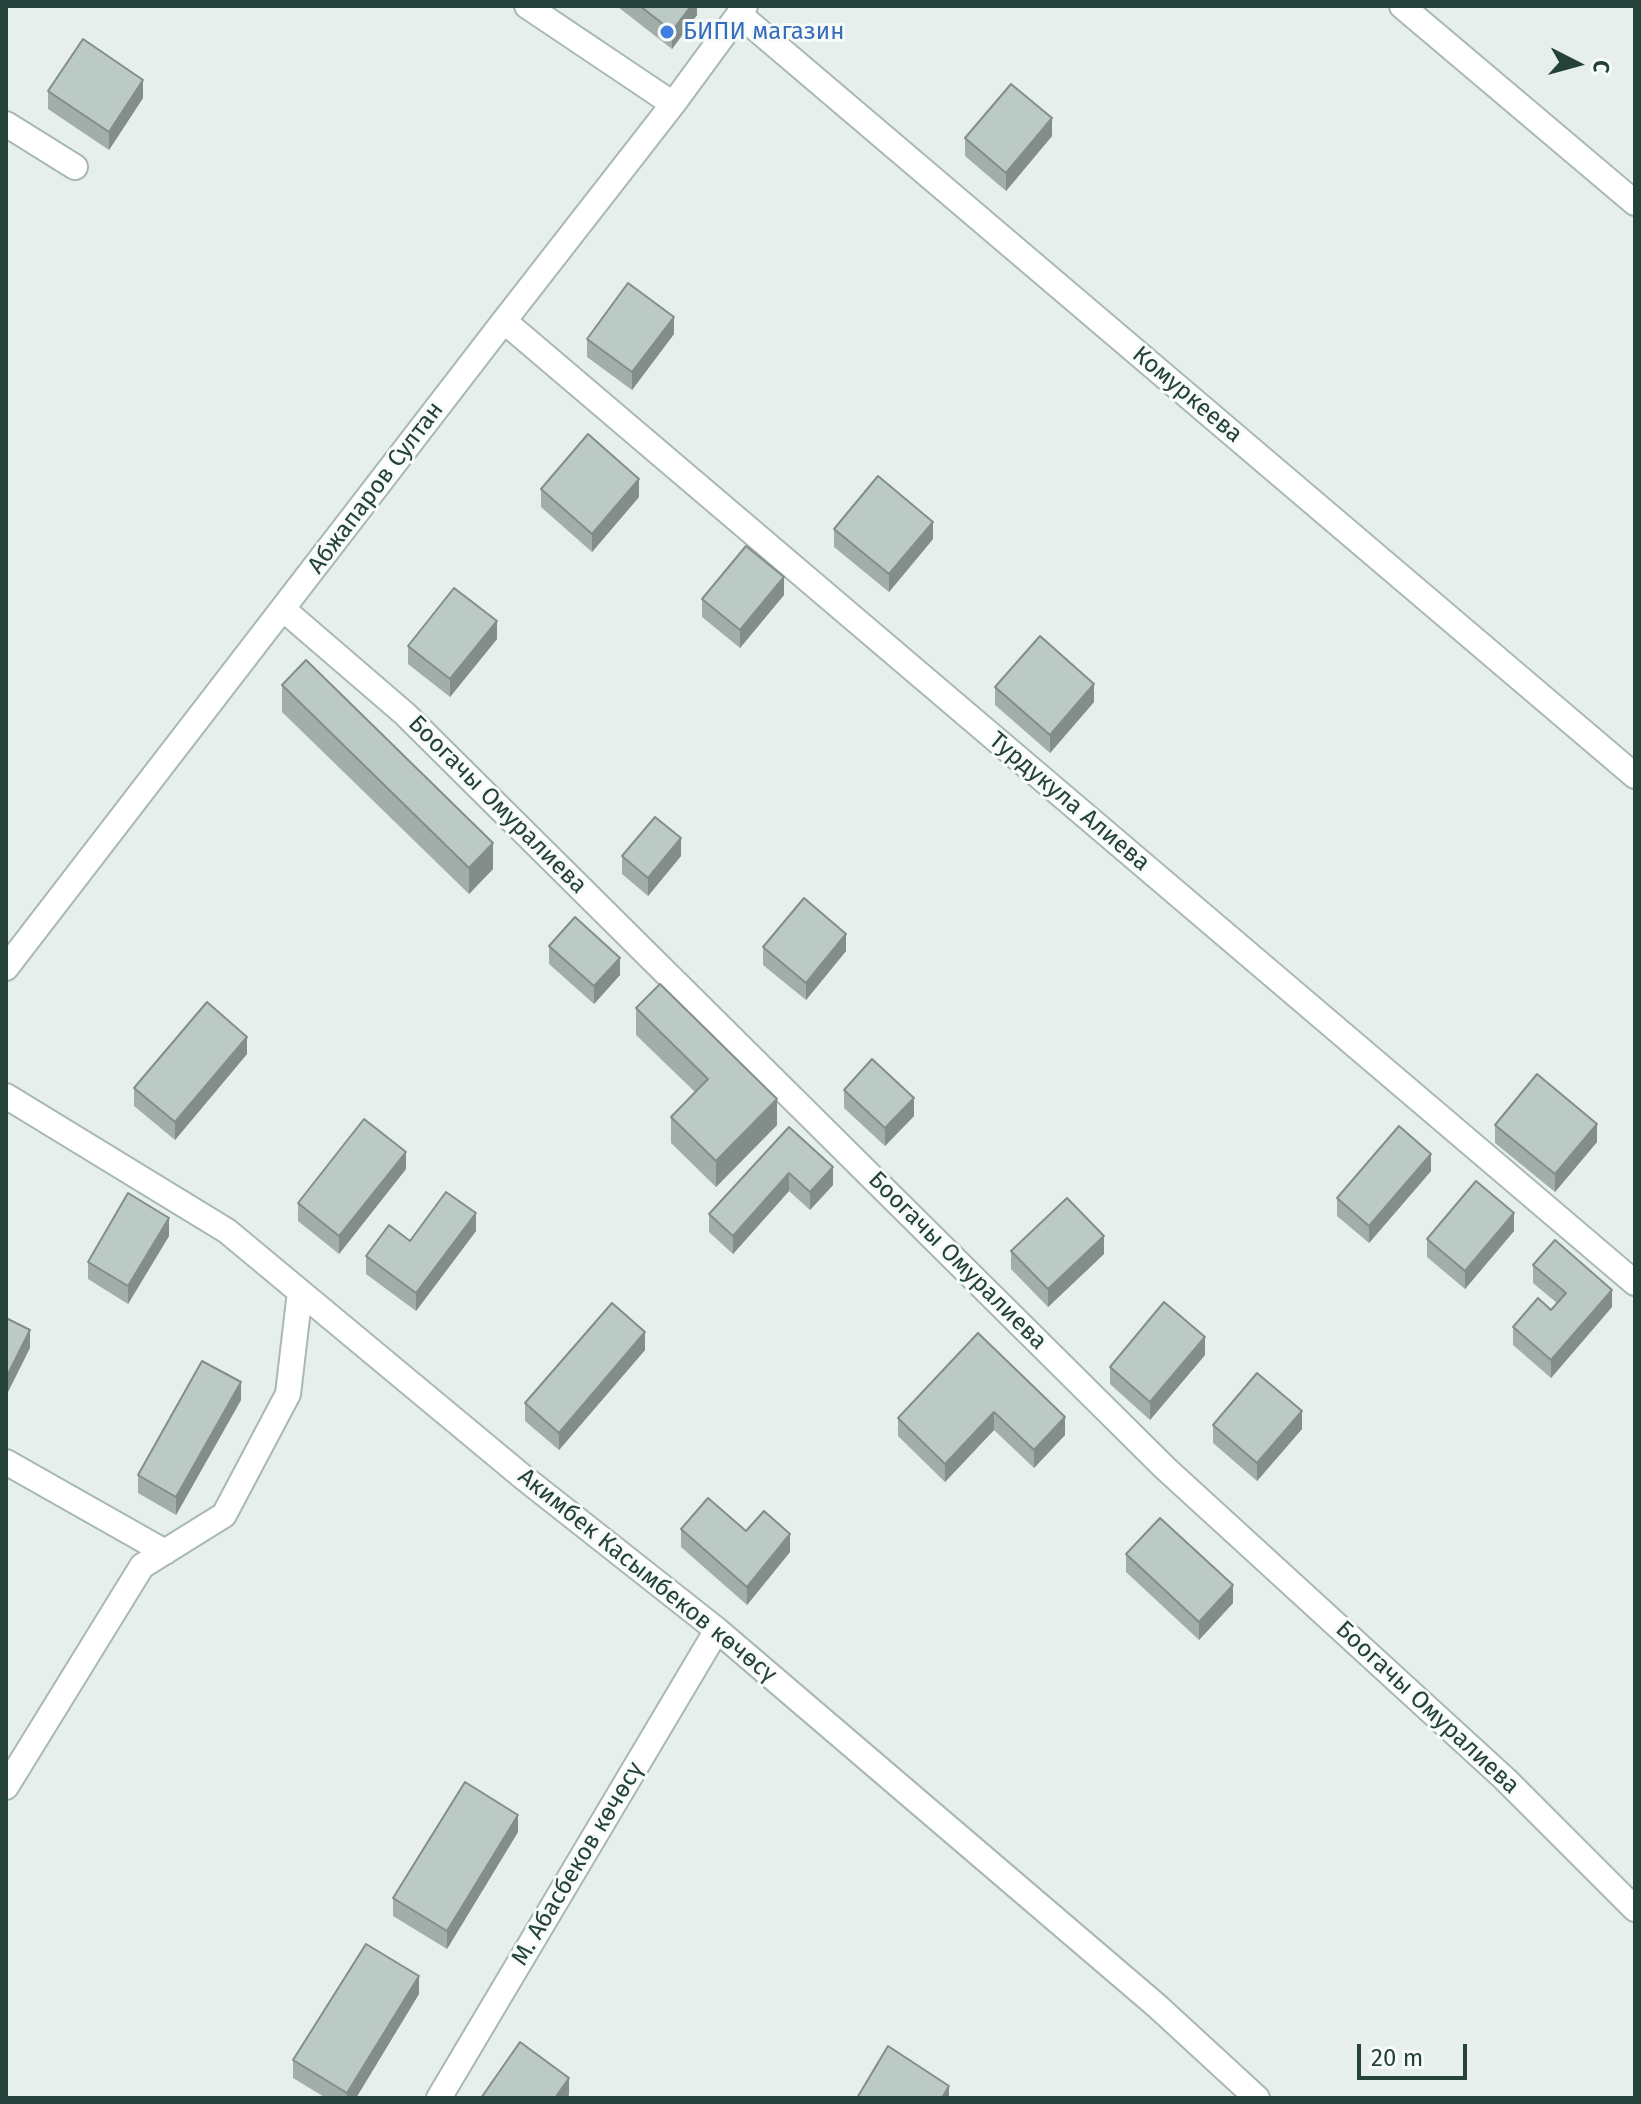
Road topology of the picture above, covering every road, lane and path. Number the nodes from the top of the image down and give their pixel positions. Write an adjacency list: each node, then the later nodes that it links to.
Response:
1 (527, 6): 4 (street)
2 (1402, 6): 7 (street)
3 (742, 10): 4 (street, Абжапаров Султан); 10 (street, Комуркеева)
4 (673, 104): 8 (street, Абжапаров Султан)
5 (6, 124): 6 (street)
6 (75, 167)
7 (1635, 203)
8 (504, 321): 9 (street, Абжапаров Султан); 13 (street, Турдукула Алиева)
9 (283, 609): 11 (street, Абжапаров Султан); 19 (street, Боогачы Омуралиева)
10 (1635, 776)
11 (6, 968)
12 (6, 1096): 14 (street, Акимбек Касымбеков көчөсү)
13 (1635, 1283)
14 (300, 1292): 16 (street); 17 (street, Акимбек Касымбеков көчөсү)
15 (6, 1462): 16 (street)
16 (165, 1552): 18 (street)
17 (717, 1630): 20 (street, М. Абасбеков көчөсү); 21 (street, Акимбек Касымбеков көчөсү)
18 (6, 1787)
19 (1635, 1909)
20 (439, 2098)
21 (1257, 2098)

